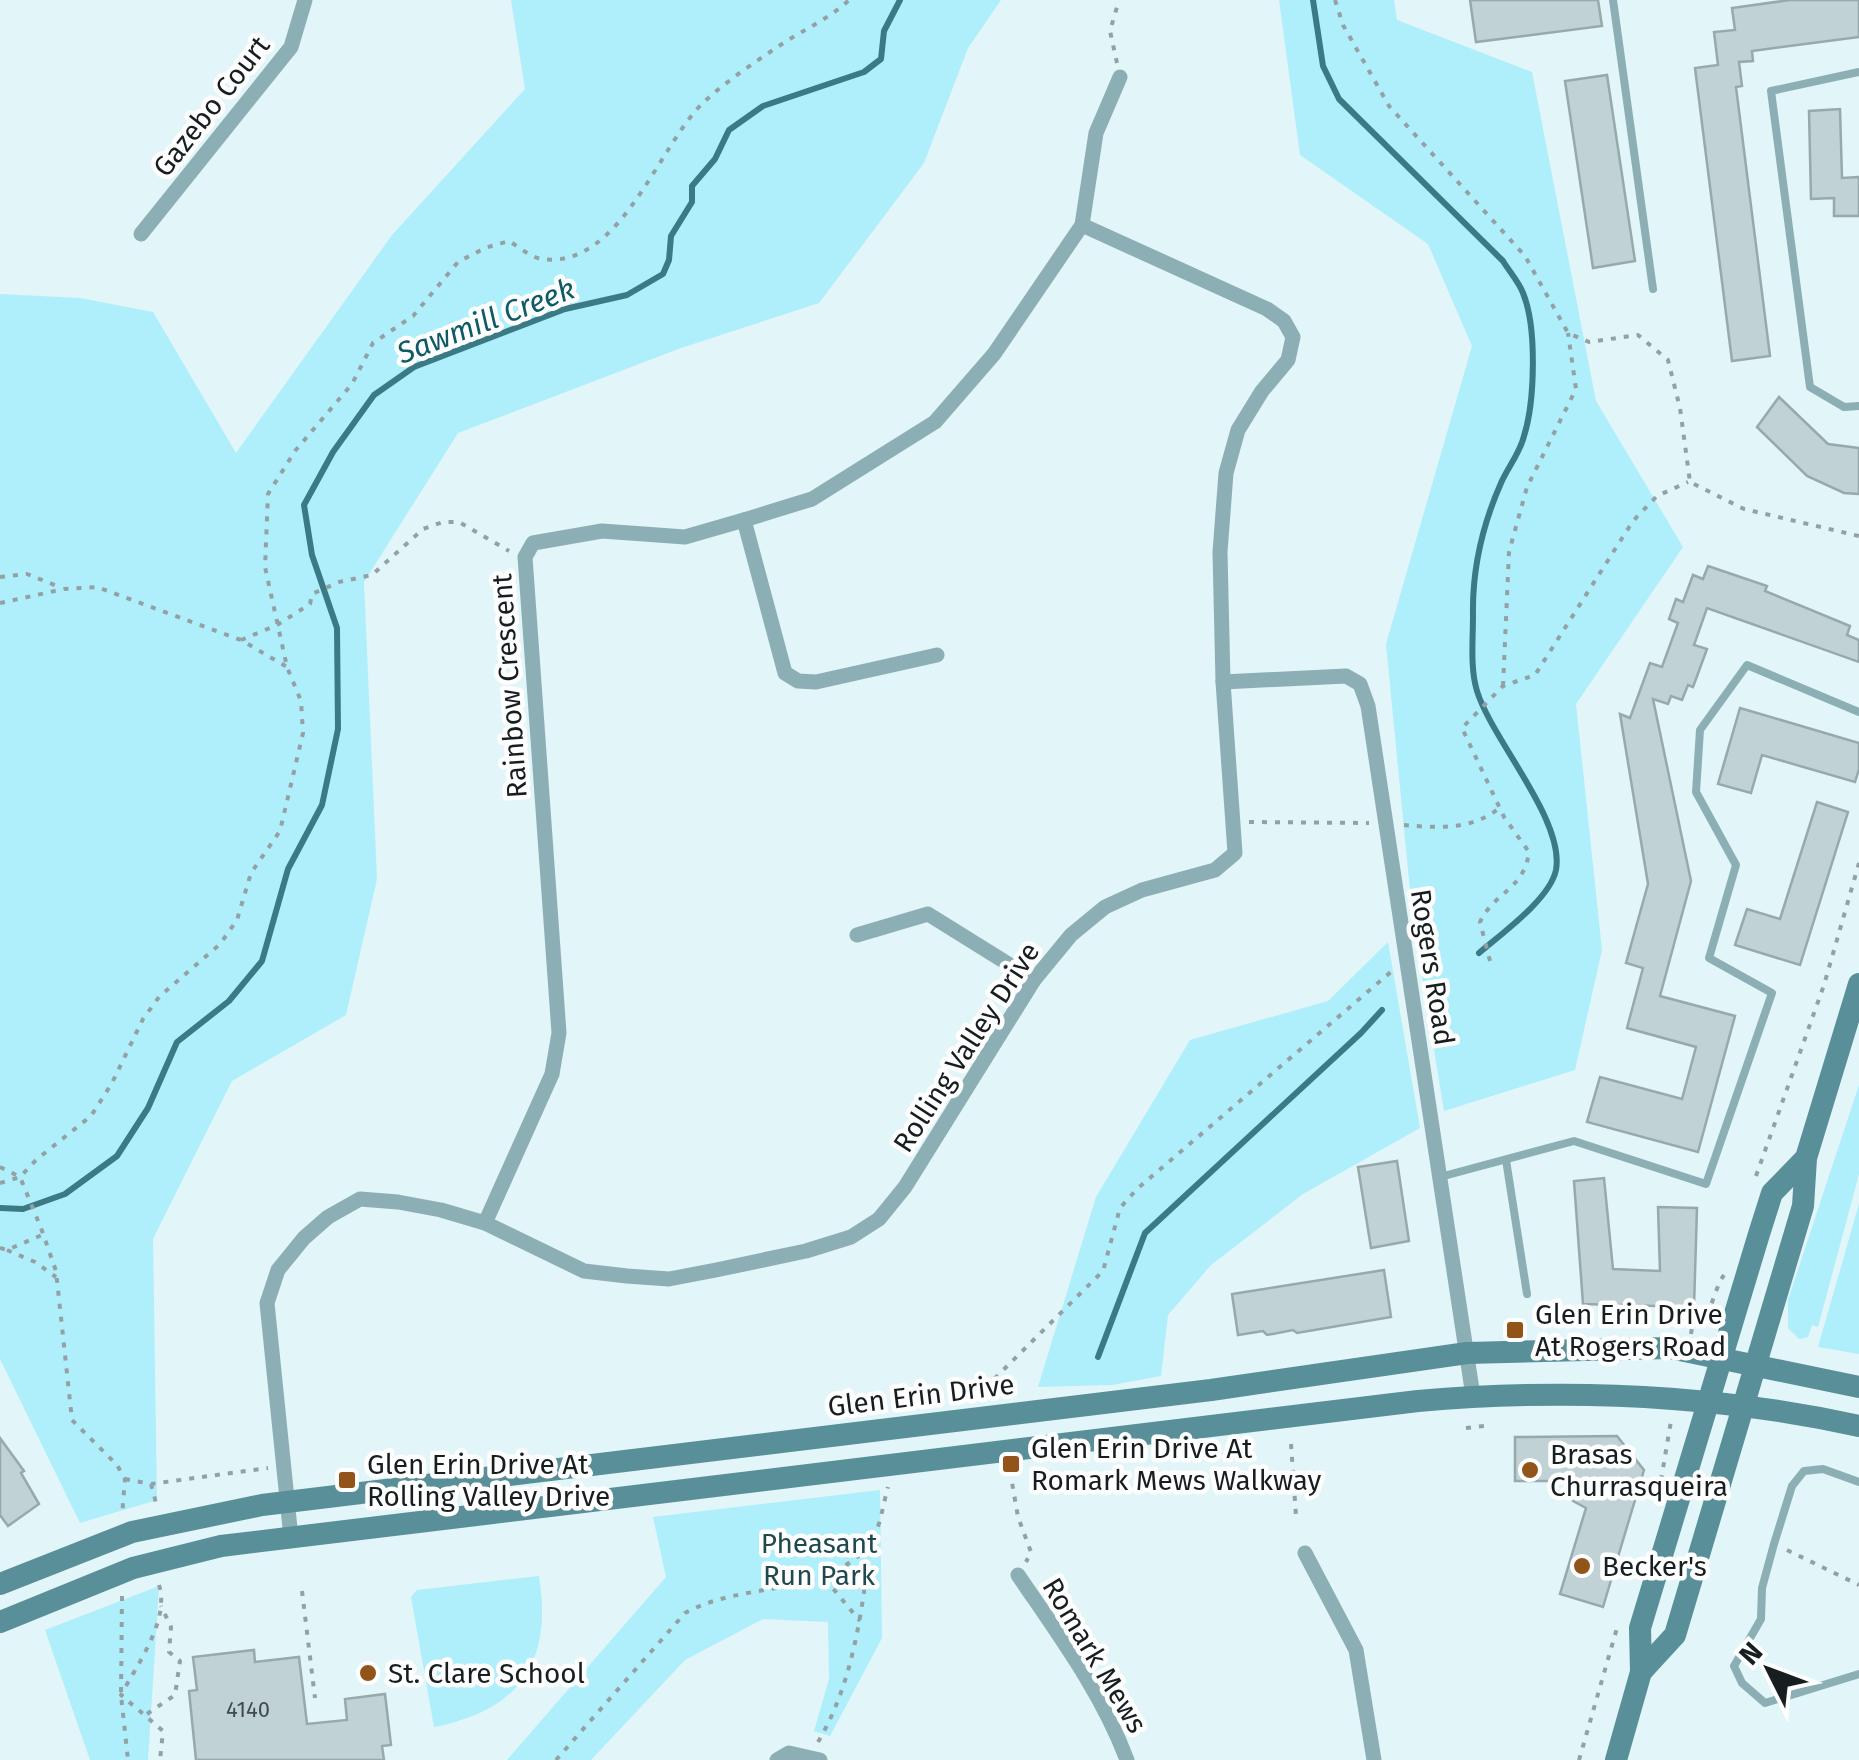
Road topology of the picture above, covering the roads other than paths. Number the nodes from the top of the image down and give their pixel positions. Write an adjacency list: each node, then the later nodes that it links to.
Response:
1 (305, 0): 6 (street, Gazebo Court)
2 (1613, 0): 7 (lane)
3 (1859, 72): 8 (lane)
4 (1120, 77): 5 (street, Rainbow Crescent)
5 (1082, 225): 9 (street, Rainbow Crescent); 11 (street, Rolling Valley Drive)
6 (141, 234)
7 (1653, 288)
8 (1859, 406)
9 (744, 520): 10 (street); 19 (street, Rainbow Crescent)
10 (937, 656)
11 (1223, 682): 14 (street, Rolling Valley Drive); 18 (street, Rogers Road)
12 (1859, 712): 17 (lane)
13 (856, 935): 14 (street)
14 (1034, 980): 19 (street, Rolling Valley Drive)
15 (1859, 984): 16 (street)
16 (1806, 1158): 22 (street); 23 (street)
17 (1506, 1160): 18 (lane); 20 (lane)
18 (1440, 1178): 21 (street, Rogers Road)
19 (485, 1223): 30 (street, Rolling Valley Drive)
20 (1527, 1294)
21 (1466, 1353): 22 (street, Glen Erin Drive); 25 (street, Rogers Road); 30 (street, Glen Erin Drive)
22 (1721, 1358): 23 (street, Glen Erin Drive); 26 (street)
23 (1755, 1365): 24 (street, Glen Erin Drive); 27 (street)
24 (1859, 1387)
25 (1473, 1396): 26 (street); 31 (street)
26 (1708, 1402): 27 (street); 36 (street)
27 (1743, 1406): 28 (street); 36 (street)
28 (1859, 1426)
29 (1859, 1482): 37 (lane)
30 (287, 1502): 31 (street, Rolling Valley Drive); 34 (street, Glen Erin Drive)
31 (291, 1538): 35 (street)
32 (1306, 1553): 41 (street)
33 (1018, 1576): 40 (street, Romark Mews)
34 (0, 1584)
35 (1, 1620)
36 (1641, 1672): 42 (street)
37 (1859, 1674)
38 (813, 1758): 39 (street)
39 (777, 1760)
40 (1126, 1760)
41 (1374, 1760)
42 (1616, 1760)

